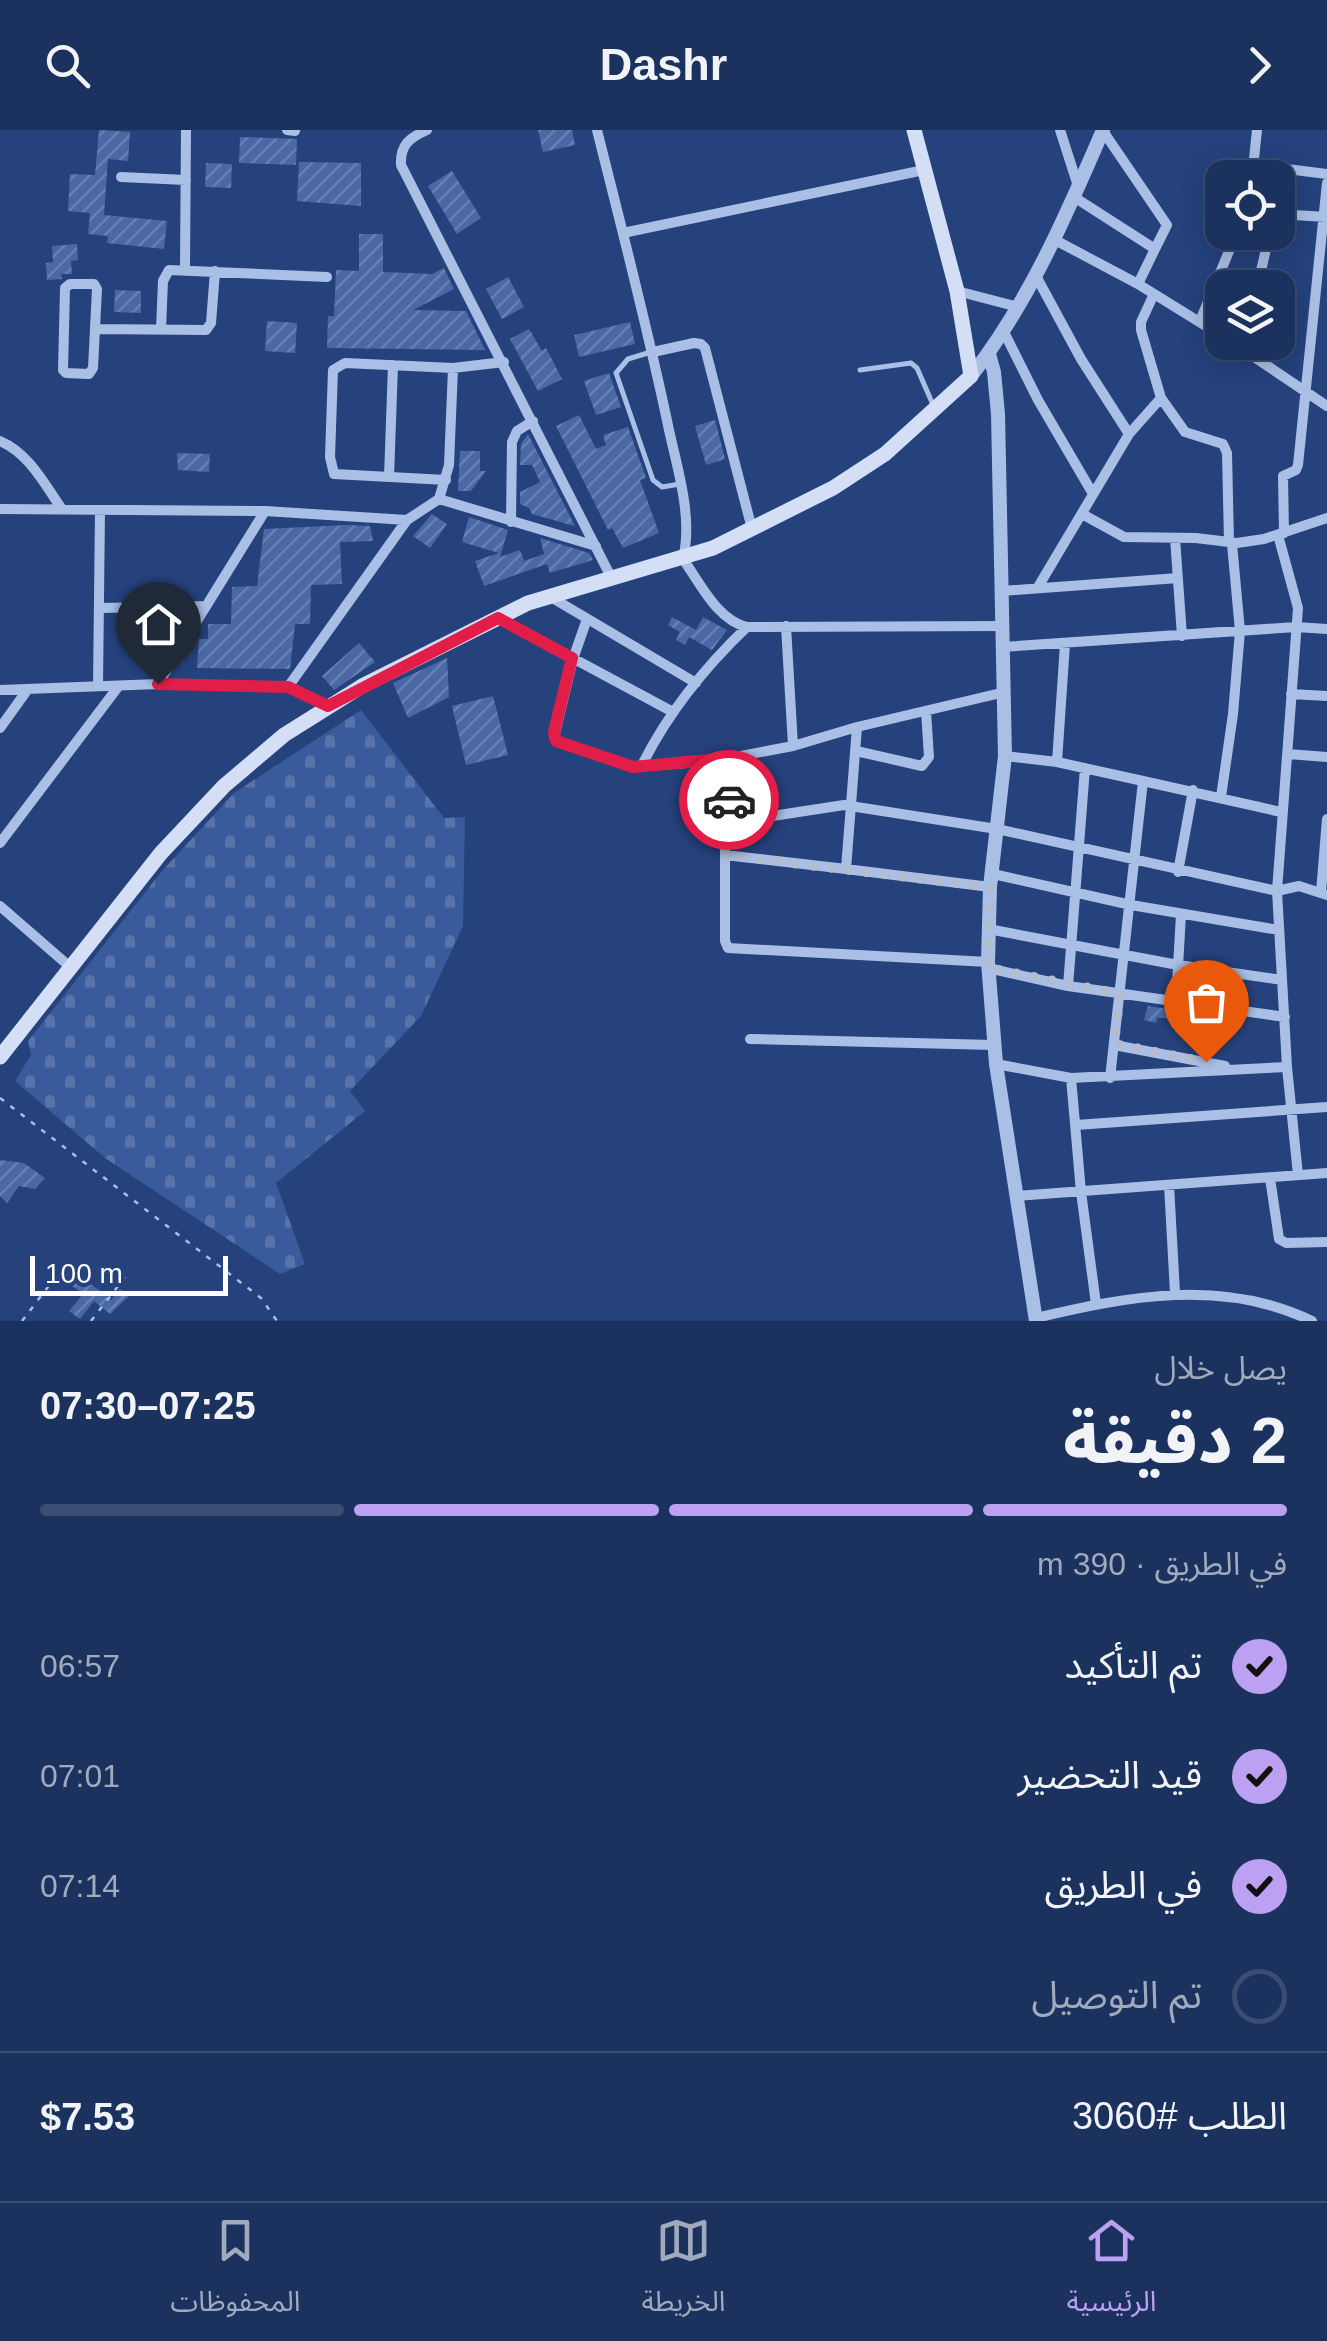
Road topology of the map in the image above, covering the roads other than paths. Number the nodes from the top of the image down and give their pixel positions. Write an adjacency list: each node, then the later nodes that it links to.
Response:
1 (186, 130): 15 (street)
2 (287, 130): 9 (street)
3 (427, 130): 40 (street)
4 (597, 130): 20 (street)
5 (914, 130): 11 (main road)
6 (1060, 130): 17 (street)
7 (1103, 130): 17 (street); 22 (street)
8 (1257, 130): 10 (street)
9 (295, 131)
10 (1254, 160)
11 (924, 170): 20 (street); 29 (main road)
12 (1295, 171): 13 (street)
13 (1327, 174)
14 (121, 177): 15 (street)
15 (186, 180): 24 (street)
16 (1327, 183): 19 (street)
17 (1076, 192): 21 (street); 22 (street)
18 (1295, 215): 19 (street)
19 (1326, 217): 45 (street)
20 (623, 233): 37 (street)
21 (1055, 240): 26 (street); 28 (street)
22 (1156, 249): 28 (street)
23 (1230, 250): 32 (street)
24 (185, 268): 25 (street); 34 (street)
25 (215, 270): 27 (street); 34 (street)
26 (1036, 276): 31 (street); 50 (street)
27 (327, 277)
28 (1138, 284): 30 (street)
29 (957, 292): 31 (street); 44 (main road)
30 (1154, 294): 32 (street); 46 (street)
31 (1018, 308): 36 (street)
32 (1200, 322): 33 (street)
33 (1205, 325)
34 (162, 329): 35 (street)
35 (95, 330): 35 (street)
36 (1004, 332): 38 (street); 55 (street)
37 (652, 352): 54 (street); 54 (lane); 65 (street)
38 (988, 354): 44 (street); 74 (street)
39 (1261, 360): 45 (street)
40 (504, 362): 42 (street); 49 (street)
41 (393, 365): 42 (street); 52 (street); 52 (street)
42 (453, 368): 53 (street)
43 (860, 370): 48 (lane)
44 (971, 376): 48 (main road)
45 (1308, 392): 47 (street); 66 (street)
46 (1161, 398): 50 (street); 68 (street)
47 (1327, 406)
48 (935, 410): 65 (main road)
49 (533, 421): 64 (street); 69 (street)
50 (1129, 434): 55 (street)
51 (0, 442): 58 (street)
52 (389, 477): 53 (street)
53 (446, 480): 56 (street)
54 (680, 484): 70 (street)
55 (1093, 494): 61 (street)
56 (440, 499): 63 (street); 64 (street)
57 (0, 509): 58 (street)
58 (62, 510): 59 (street)
59 (100, 510): 60 (street); 77 (street)
60 (265, 511): 63 (street); 76 (street)
61 (1082, 514): 67 (street); 73 (street)
62 (1327, 518): 66 (street)
63 (407, 520): 94 (street)
64 (511, 522): 69 (street)
65 (752, 529): 70 (main road)
66 (1281, 534): 68 (street); 83 (street)
67 (1174, 538): 68 (street); 72 (street)
68 (1229, 542): 85 (street)
69 (596, 546): 71 (street)
70 (683, 559): 71 (main road); 82 (street)
71 (611, 577): 75 (main road)
72 (1178, 578): 73 (street); 86 (street)
73 (1038, 588): 74 (street)
74 (1001, 591): 81 (street)
75 (549, 596): 78 (main road); 79 (street)
76 (204, 606): 77 (street); 91 (street)
77 (101, 608): 92 (street)
78 (498, 618): 89 (street); 100 (main road)
79 (587, 619): 89 (street); 90 (street)
80 (786, 626): 81 (street); 82 (street); 105 (street)
81 (1003, 626): 88 (street)
82 (748, 628): 90 (street)
83 (1296, 628): 84 (street); 85 (street); 98 (street)
84 (1327, 629)
85 (1240, 631): 86 (street); 116 (street)
86 (1182, 636): 87 (street)
87 (1065, 644): 88 (street); 111 (street)
88 (1002, 646): 97 (street)
89 (572, 658): 102 (street); 112 (street)
90 (696, 683): 102 (street)
91 (158, 684): 93 (street); 94 (street)
92 (98, 686): 93 (street); 95 (street)
93 (118, 686): 122 (street)
94 (288, 687): 100 (street)
95 (28, 689): 96 (street); 104 (street)
96 (0, 690)
97 (1005, 692): 101 (street); 108 (street)
98 (1291, 694): 99 (street); 107 (street)
99 (1327, 696)
100 (328, 706): 140 (main road)
101 (926, 711): 103 (street); 106 (street)
102 (674, 712): 112 (street)
103 (857, 727): 105 (street); 106 (street)
104 (0, 728)
105 (793, 746): 110 (street)
106 (856, 751): 117 (street)
107 (1288, 754): 109 (street); 118 (street)
108 (1005, 756): 111 (street); 121 (street)
109 (1327, 756)
110 (730, 758): 112 (street); 119 (street)
111 (1057, 762): 113 (street)
112 (642, 766)
113 (1085, 768): 114 (street); 123 (street)
114 (1143, 780): 115 (street); 125 (street)
115 (1193, 790): 116 (street); 127 (street)
116 (1222, 797): 118 (street)
117 (852, 809): 119 (street); 121 (street); 126 (street)
118 (1281, 812): 129 (street)
119 (728, 818): 124 (street)
120 (1327, 820): 131 (street)
121 (996, 830): 123 (street); 128 (street)
122 (0, 843)
123 (1080, 846): 125 (street); 130 (street)
124 (725, 855): 126 (street); 139 (street)
125 (1136, 862): 127 (street); 132 (street)
126 (846, 869): 128 (street)
127 (1178, 872): 129 (street)
128 (992, 880): 130 (street); 135 (street)
129 (1277, 891): 131 (street); 136 (street)
130 (1076, 892): 132 (street); 137 (street)
131 (1324, 893)
132 (1131, 905): 134 (street); 138 (street)
133 (0, 906): 140 (street)
134 (1181, 914): 136 (street); 141 (street)
135 (988, 930): 137 (street); 139 (street)
136 (1279, 930): 142 (street)
137 (1072, 946): 138 (street); 143 (street)
138 (1125, 956): 141 (street); 144 (street)
139 (988, 965): 143 (street); 149 (street)
140 (69, 966): 150 (main road)
141 (1178, 966): 142 (street); 145 (street)
142 (1282, 980): 146 (street)
143 (1068, 986): 144 (street)
144 (1120, 994): 145 (street); 148 (street)
145 (1176, 1002): 146 (street)
146 (1285, 1017): 152 (street)
147 (750, 1039): 149 (street)
148 (1114, 1044): 153 (street); 155 (street)
149 (994, 1045): 151 (street)
150 (0, 1057)
151 (996, 1064): 154 (street); 164 (street)
152 (1287, 1067): 153 (street); 157 (street)
153 (1241, 1070): 155 (street)
154 (1071, 1078): 155 (street); 158 (street)
155 (1110, 1078)
156 (1327, 1107): 157 (street)
157 (1292, 1109): 158 (street); 160 (street)
158 (1076, 1125): 163 (street)
159 (1327, 1173): 160 (street)
160 (1298, 1175): 161 (street)
161 (1270, 1178): 162 (street); 165 (street)
162 (1169, 1185): 163 (street); 166 (street)
163 (1081, 1192): 164 (street); 167 (street)
164 (1014, 1196): 168 (street)
165 (1327, 1242)
166 (1175, 1294): 167 (street); 169 (street)
167 (1096, 1304): 168 (street)
168 (1036, 1320)
169 (1312, 1321)

